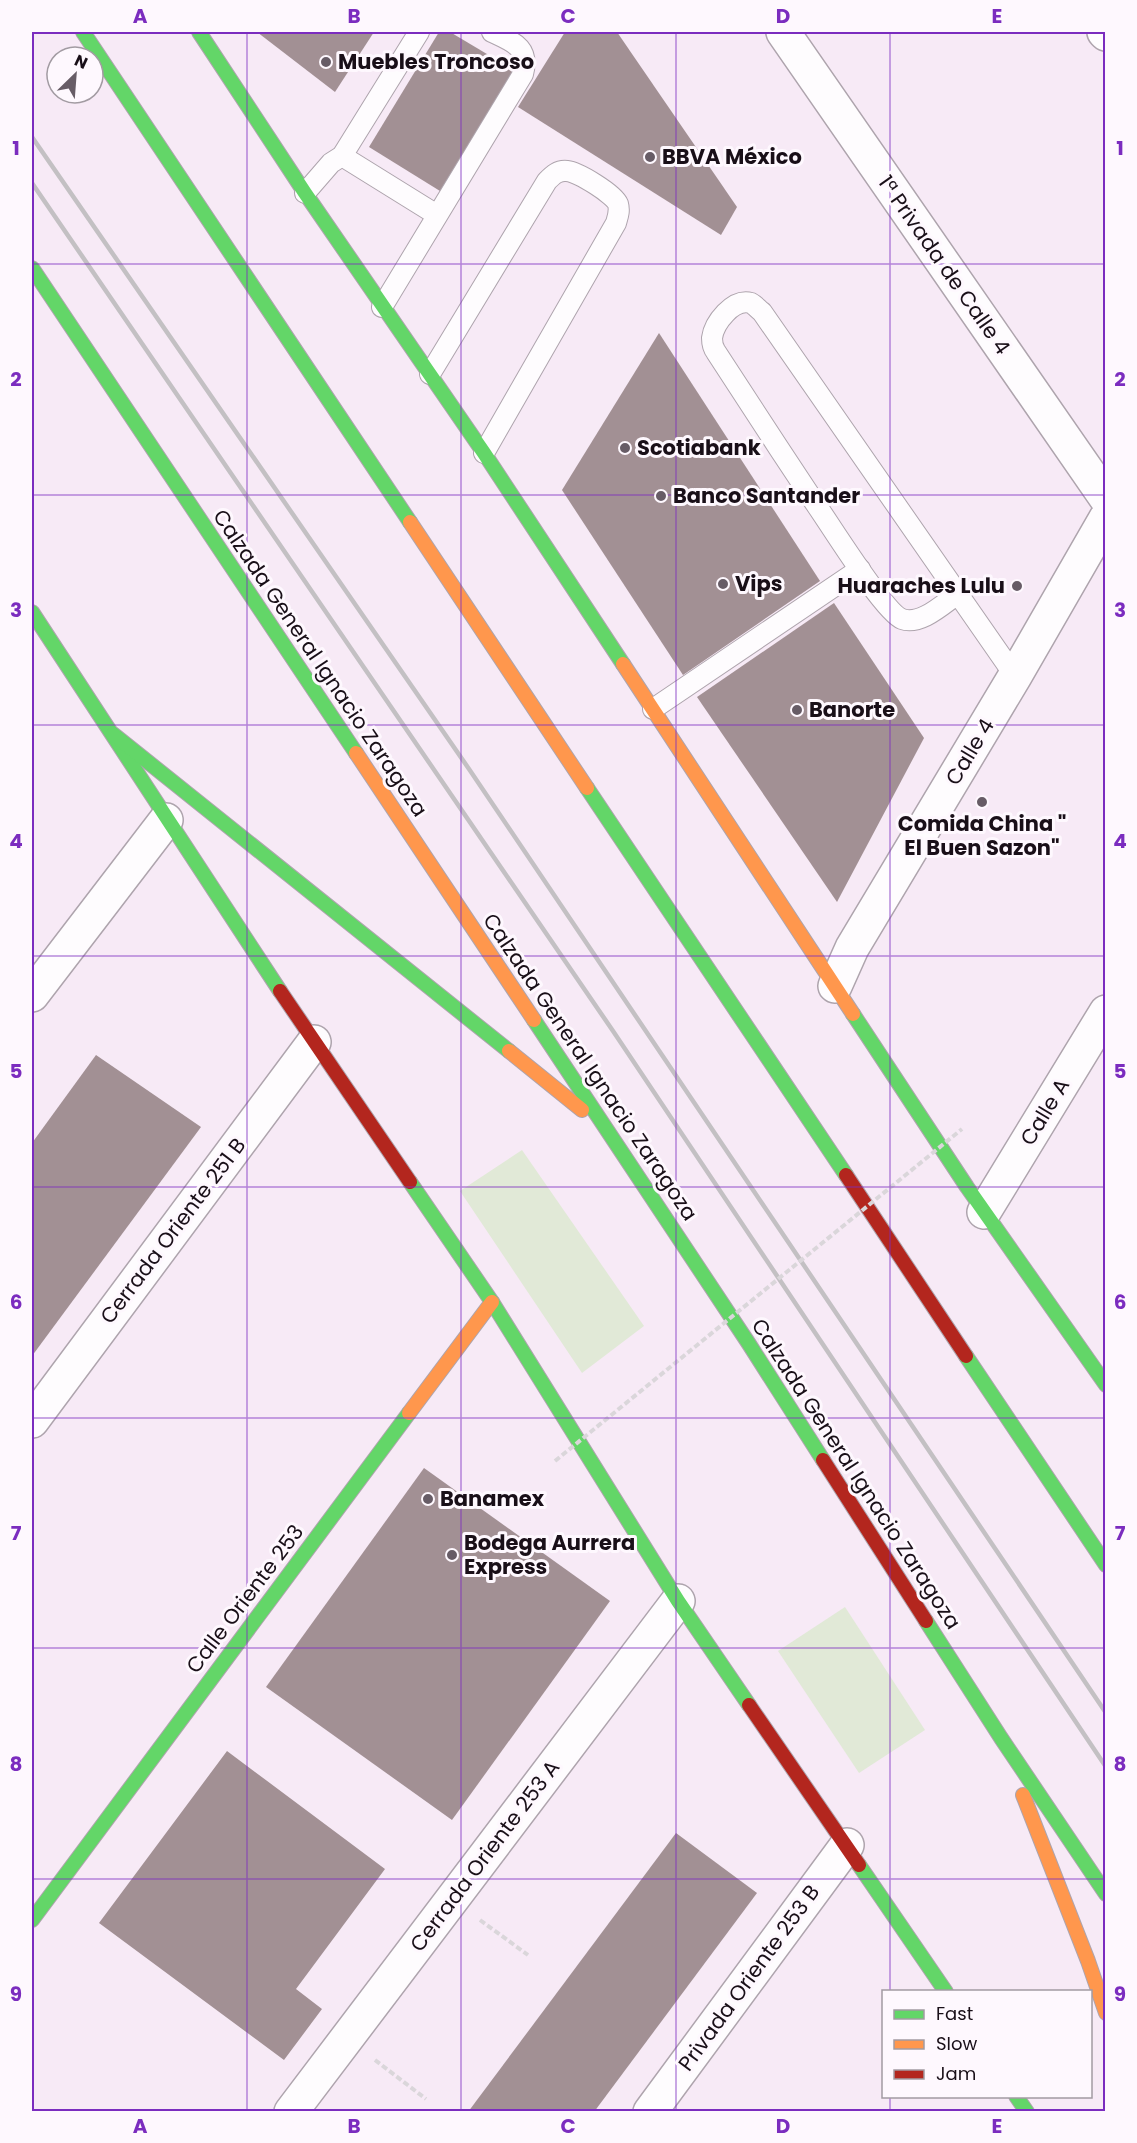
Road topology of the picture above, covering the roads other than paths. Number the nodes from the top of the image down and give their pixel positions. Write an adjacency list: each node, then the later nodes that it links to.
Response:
1 (83, 32): 31 (main road)
2 (199, 32): 7 (main road)
3 (419, 32): 6 (lane)
4 (492, 32): 8 (lane)
5 (783, 32): 13 (street, 1ª Privada de Calle 4)
6 (342, 156): 7 (lane); 8 (lane)
7 (305, 193): 10 (main road)
8 (437, 215): 10 (lane)
9 (32, 268): 26 (main road, Calzada General Ignacio Zaragoza)
10 (382, 307): 11 (main road)
11 (430, 374): 12 (main road); 12 (lane)
12 (483, 453): 19 (main road)
13 (1106, 498)
14 (1106, 518): 18 (street, Calle 4)
15 (860, 569): 16 (lane); 16 (lane); 19 (lane)
16 (958, 593): 18 (lane)
17 (32, 612): 20 (main road)
18 (1015, 676): 22 (street, Calle 4)
19 (653, 710): 22 (main road)
20 (113, 734): 21 (main road); 26 (main road)
21 (166, 820): 23 (street); 25 (main road)
22 (835, 986): 27 (main road)
23 (32, 995)
24 (1106, 1012): 27 (street, Calle A)
25 (314, 1042): 28 (main road); 30 (street, Cerrada Oriente 251 B)
26 (608, 1131): 33 (main road, Calzada General Ignacio Zaragoza)
27 (984, 1212): 29 (main road)
28 (492, 1302): 32 (main road); 36 (main road, Calle Oriente 253)
29 (1106, 1385)
30 (32, 1421)
31 (1106, 1564)
32 (678, 1601): 34 (main road); 39 (street, Cerrada Oriente 253 A)
33 (1001, 1738): 35 (main road, Calzada General Ignacio Zaragoza); 38 (main road)
34 (847, 1845): 37 (main road); 40 (street, Privada Oriente 253 B)
35 (1106, 1894)
36 (32, 1920)
37 (945, 1990)
38 (1106, 2013)
39 (291, 2112)
40 (650, 2112)

